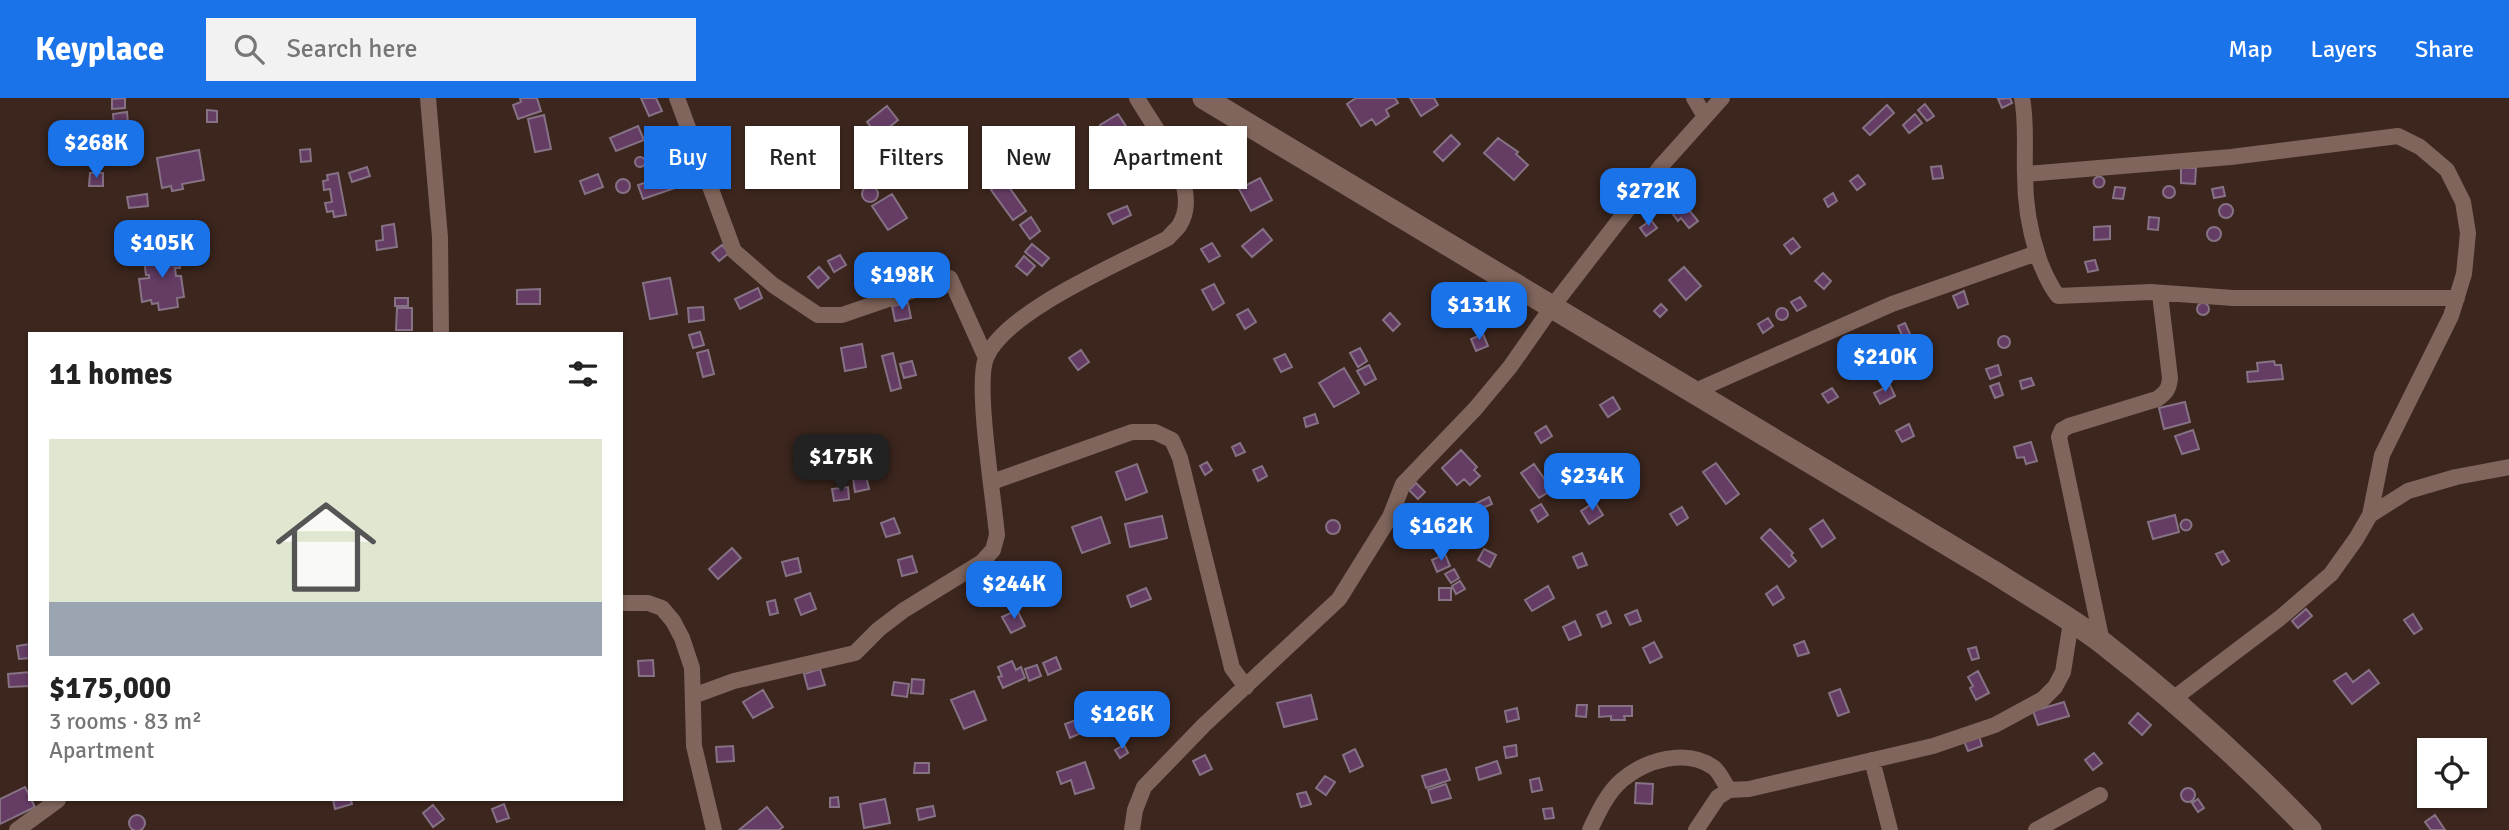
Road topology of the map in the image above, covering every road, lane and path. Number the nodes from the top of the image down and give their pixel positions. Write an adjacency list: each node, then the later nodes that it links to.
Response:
1 (428, 98): 14 (street)
2 (677, 98): 15 (street)
3 (1137, 98): 15 (street)
4 (1204, 98): 13 (street)
5 (1694, 98): 8 (street)
6 (1721, 98): 8 (street)
7 (2022, 98): 9 (street)
8 (1704, 115): 13 (street)
9 (2025, 174): 10 (street); 12 (street)
10 (2037, 253): 11 (street); 16 (street)
11 (2160, 295): 12 (street); 22 (street)
12 (2457, 298): 19 (street)
13 (1552, 307): 16 (street); 23 (street)
14 (440, 332)
15 (986, 358): 18 (street)
16 (1693, 392): 21 (street)
17 (2509, 467): 19 (street)
18 (992, 482): 23 (street); 24 (street)
19 (2370, 515): 25 (street)
20 (623, 603): 24 (street)
21 (2071, 622): 22 (street); 26 (street)
22 (2102, 642): 25 (street)
23 (1246, 687): 32 (street)
24 (693, 696): 31 (street)
25 (2173, 699): 37 (street)
26 (1872, 760): 27 (street); 35 (street)
27 (1729, 790): 33 (street); 34 (street)
28 (2100, 796): 36 (street)
29 (57, 801): 30 (street)
30 (18, 830)
31 (714, 830)
32 (1132, 830)
33 (1590, 830)
34 (1696, 830)
35 (1890, 830)
36 (2036, 830)
37 (2310, 830)

